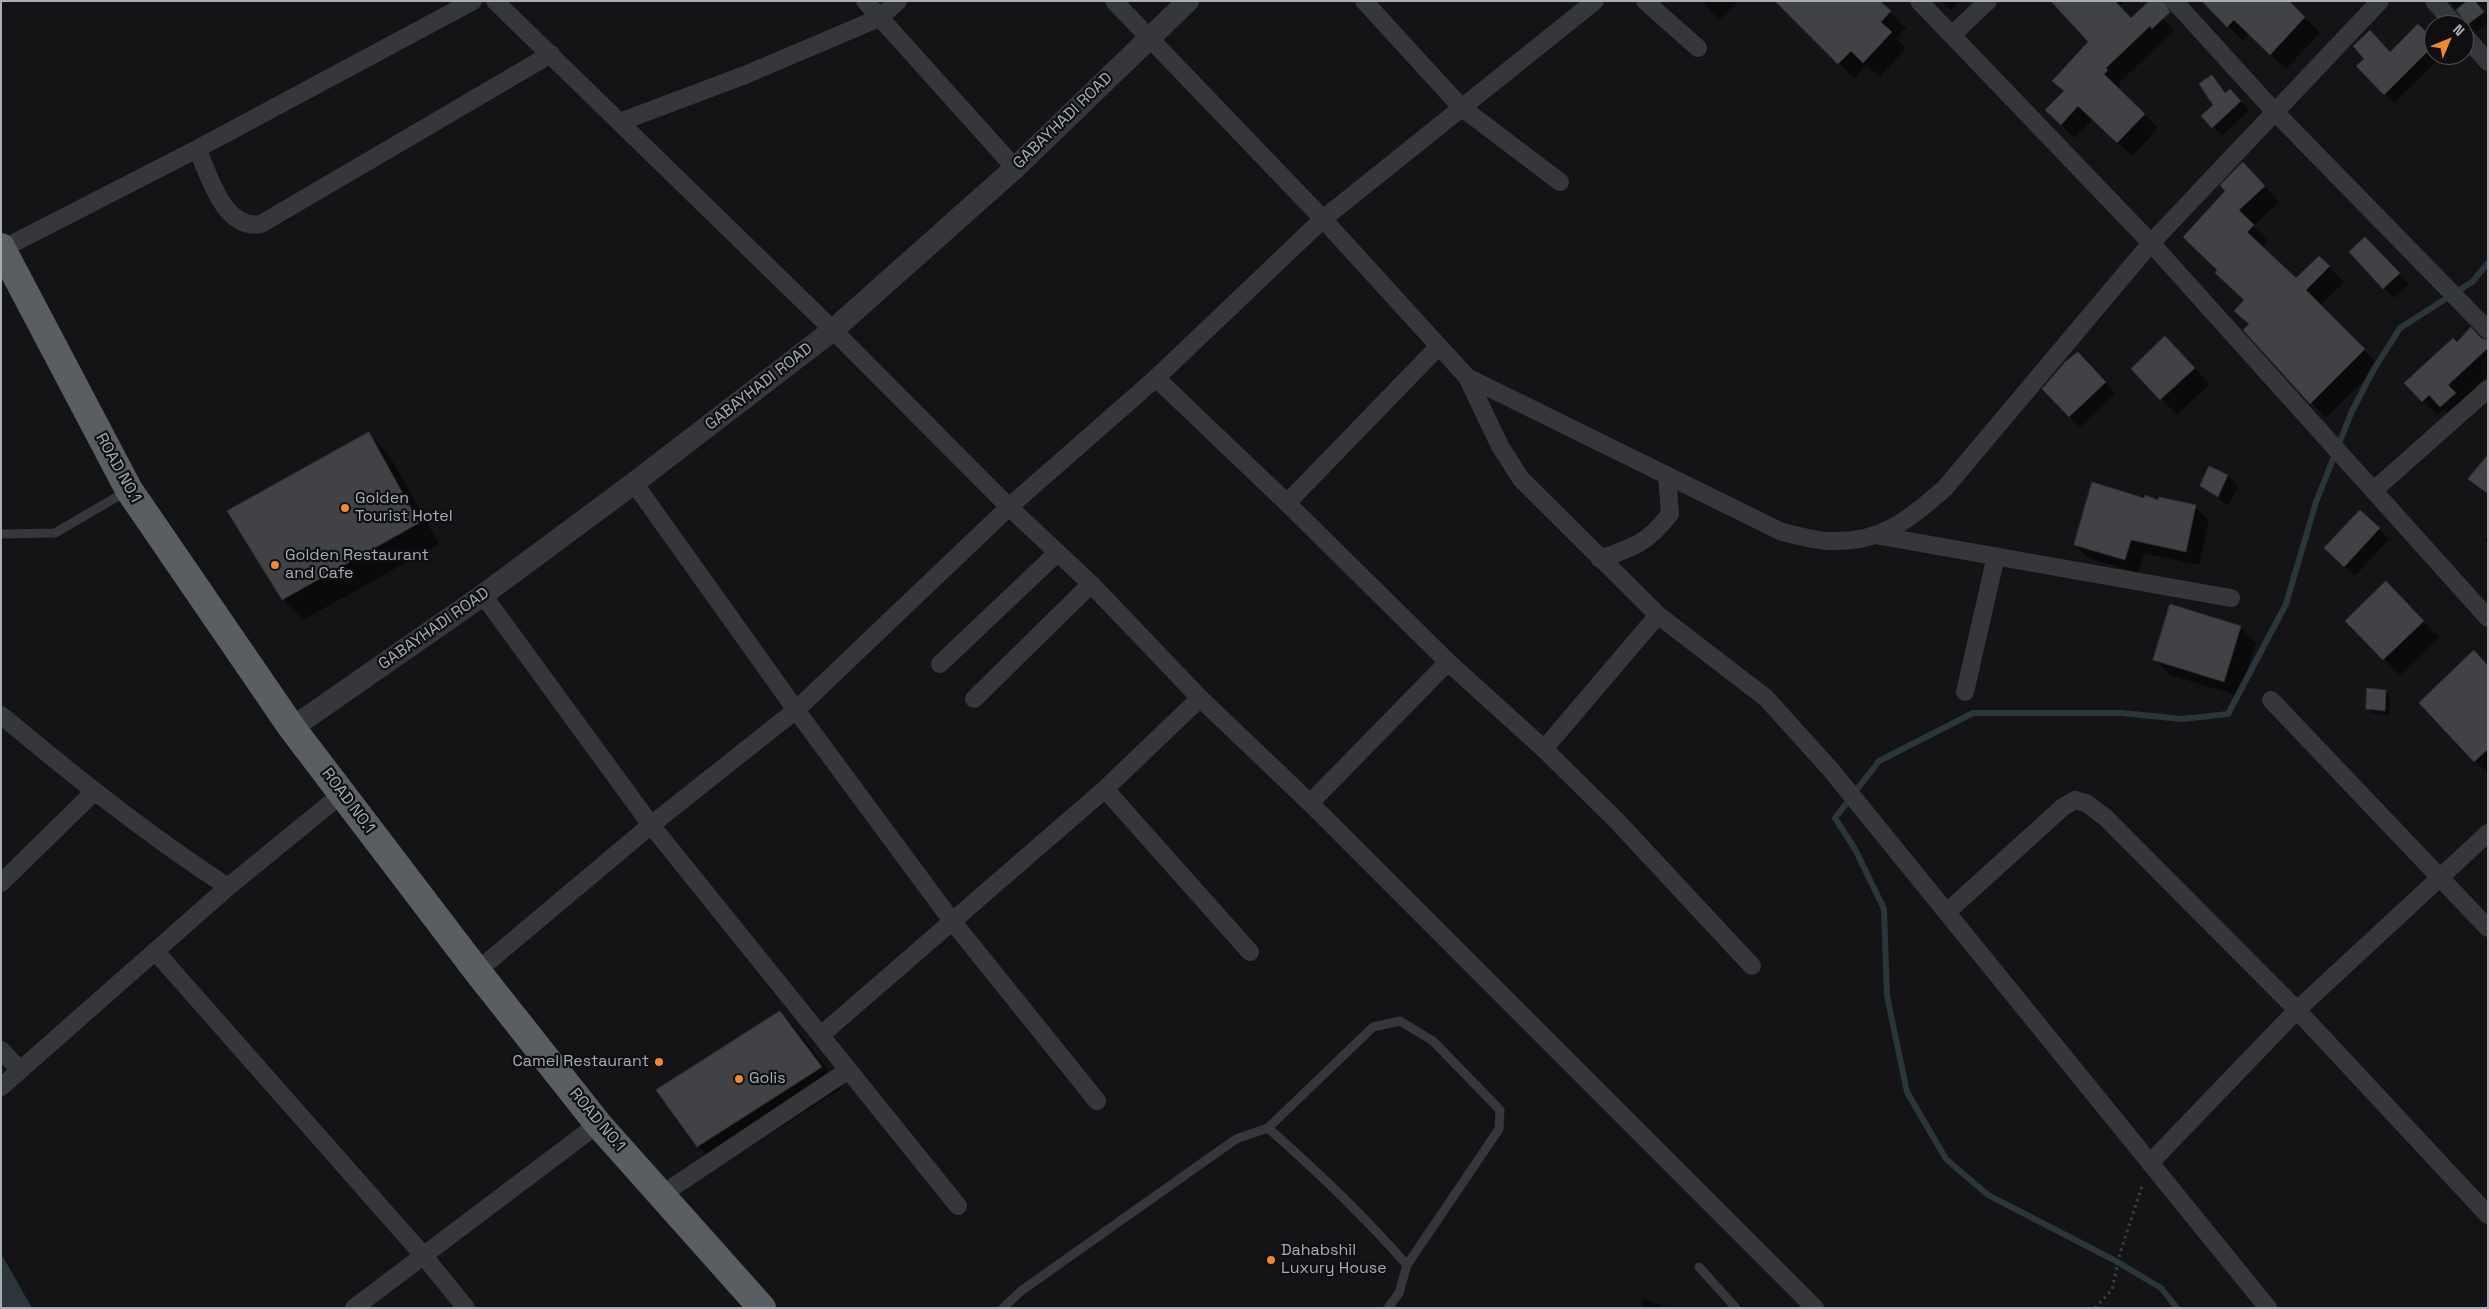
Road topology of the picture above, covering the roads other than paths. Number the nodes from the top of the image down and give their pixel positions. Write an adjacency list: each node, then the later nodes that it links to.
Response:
1 (472, 1): 26 (street)
2 (495, 1): 21 (street)
3 (865, 1): 16 (street)
4 (898, 1): 16 (street)
5 (1114, 1): 18 (street)
6 (1188, 1): 18 (street, GABAYHADI ROAD)
7 (1364, 1): 23 (street)
8 (1595, 1): 23 (street)
9 (1644, 1): 20 (street)
10 (1919, 1): 17 (street)
11 (1988, 1): 17 (street)
12 (2174, 1): 24 (street)
13 (2380, 1): 24 (street)
14 (2434, 1): 15 (street)
15 (2446, 15)
16 (879, 18): 25 (street); 27 (street)
17 (1952, 35): 30 (street)
18 (1149, 38): 27 (street, GABAYHADI ROAD); 29 (street)
19 (2474, 46): 22 (street)
20 (1698, 48)
21 (551, 54): 25 (street); 26 (street)
22 (2488, 62)
23 (1461, 107): 28 (street); 29 (street)
24 (2274, 111): 30 (street); 33 (street)
25 (620, 122): 32 (street)
26 (197, 149): 31 (street)
27 (1015, 168): 32 (street, GABAYHADI ROAD)
28 (1560, 182)
29 (1323, 219): 34 (street); 36 (street)
30 (2151, 243): 41 (street); 45 (street)
31 (2, 248): 40 (highway, ROAD NO.1)
32 (833, 330): 39 (street, GABAYHADI ROAD); 43 (street)
33 (2488, 330)
34 (1439, 346): 35 (street); 42 (street)
35 (1467, 377): 38 (street); 48 (street)
36 (1156, 378): 42 (street); 43 (street)
37 (2488, 389): 41 (street)
38 (1667, 476): 45 (street); 48 (street)
39 (634, 483): 50 (street, GABAYHADI ROAD); 60 (street)
40 (128, 490): 44 (lane); 62 (highway, ROAD NO.1)
41 (2374, 490): 53 (street)
42 (1287, 503): 54 (street)
43 (1008, 507): 46 (street); 60 (street)
44 (1, 534)
45 (1875, 535): 47 (street)
46 (1057, 553): 49 (street); 55 (street)
47 (1996, 556): 51 (street); 56 (street)
48 (1600, 559): 52 (street)
49 (1091, 584): 57 (street); 58 (street)
50 (483, 596): 62 (street, GABAYHADI ROAD); 68 (street)
51 (2231, 598)
52 (1658, 615): 63 (street); 73 (street)
53 (2488, 618)
54 (1448, 662): 63 (street); 67 (street)
55 (940, 664)
56 (1965, 692)
57 (1200, 698): 64 (street); 67 (street)
58 (974, 699)
59 (2271, 700): 70 (street)
60 (796, 710): 68 (street); 74 (street)
61 (1, 715): 65 (street)
62 (292, 728): 66 (highway, ROAD NO.1)
63 (1544, 749): 78 (street)
64 (1105, 789): 74 (street); 77 (street)
65 (94, 792): 71 (street); 72 (street)
66 (343, 793): 72 (street); 79 (highway, ROAD NO.1)
67 (1310, 802): 102 (street)
68 (651, 825): 79 (street); 81 (street)
69 (2488, 833): 70 (street)
70 (2439, 879): 75 (street); 80 (street)
71 (1, 883)
72 (228, 887): 76 (street)
73 (1947, 912): 80 (street); 89 (street)
74 (952, 921): 81 (street); 86 (street)
75 (2488, 928)
76 (155, 951): 83 (street); 93 (street)
77 (1250, 952)
78 (1752, 966)
79 (477, 971): 87 (highway, ROAD NO.1)
80 (2297, 1010): 89 (street); 92 (street)
81 (821, 1035): 84 (street)
82 (1, 1050): 83 (street)
83 (20, 1069): 85 (street)
84 (847, 1071): 90 (street); 91 (street)
85 (1, 1087)
86 (1097, 1101)
87 (598, 1124): 90 (highway, ROAD NO.1); 93 (street)
88 (1268, 1128): 94 (lane); 94 (lane); 99 (lane)
89 (2150, 1163): 103 (street)
90 (661, 1195): 98 (highway, ROAD NO.1)
91 (958, 1206)
92 (2488, 1215)
93 (423, 1255): 96 (street); 97 (street)
94 (1407, 1265): 100 (lane)
95 (1699, 1267): 101 (lane)
96 (354, 1308)
97 (466, 1308)
98 (762, 1308)
99 (1003, 1308)
100 (1388, 1308)
101 (1736, 1308)
102 (1815, 1308)
103 (2268, 1308)

